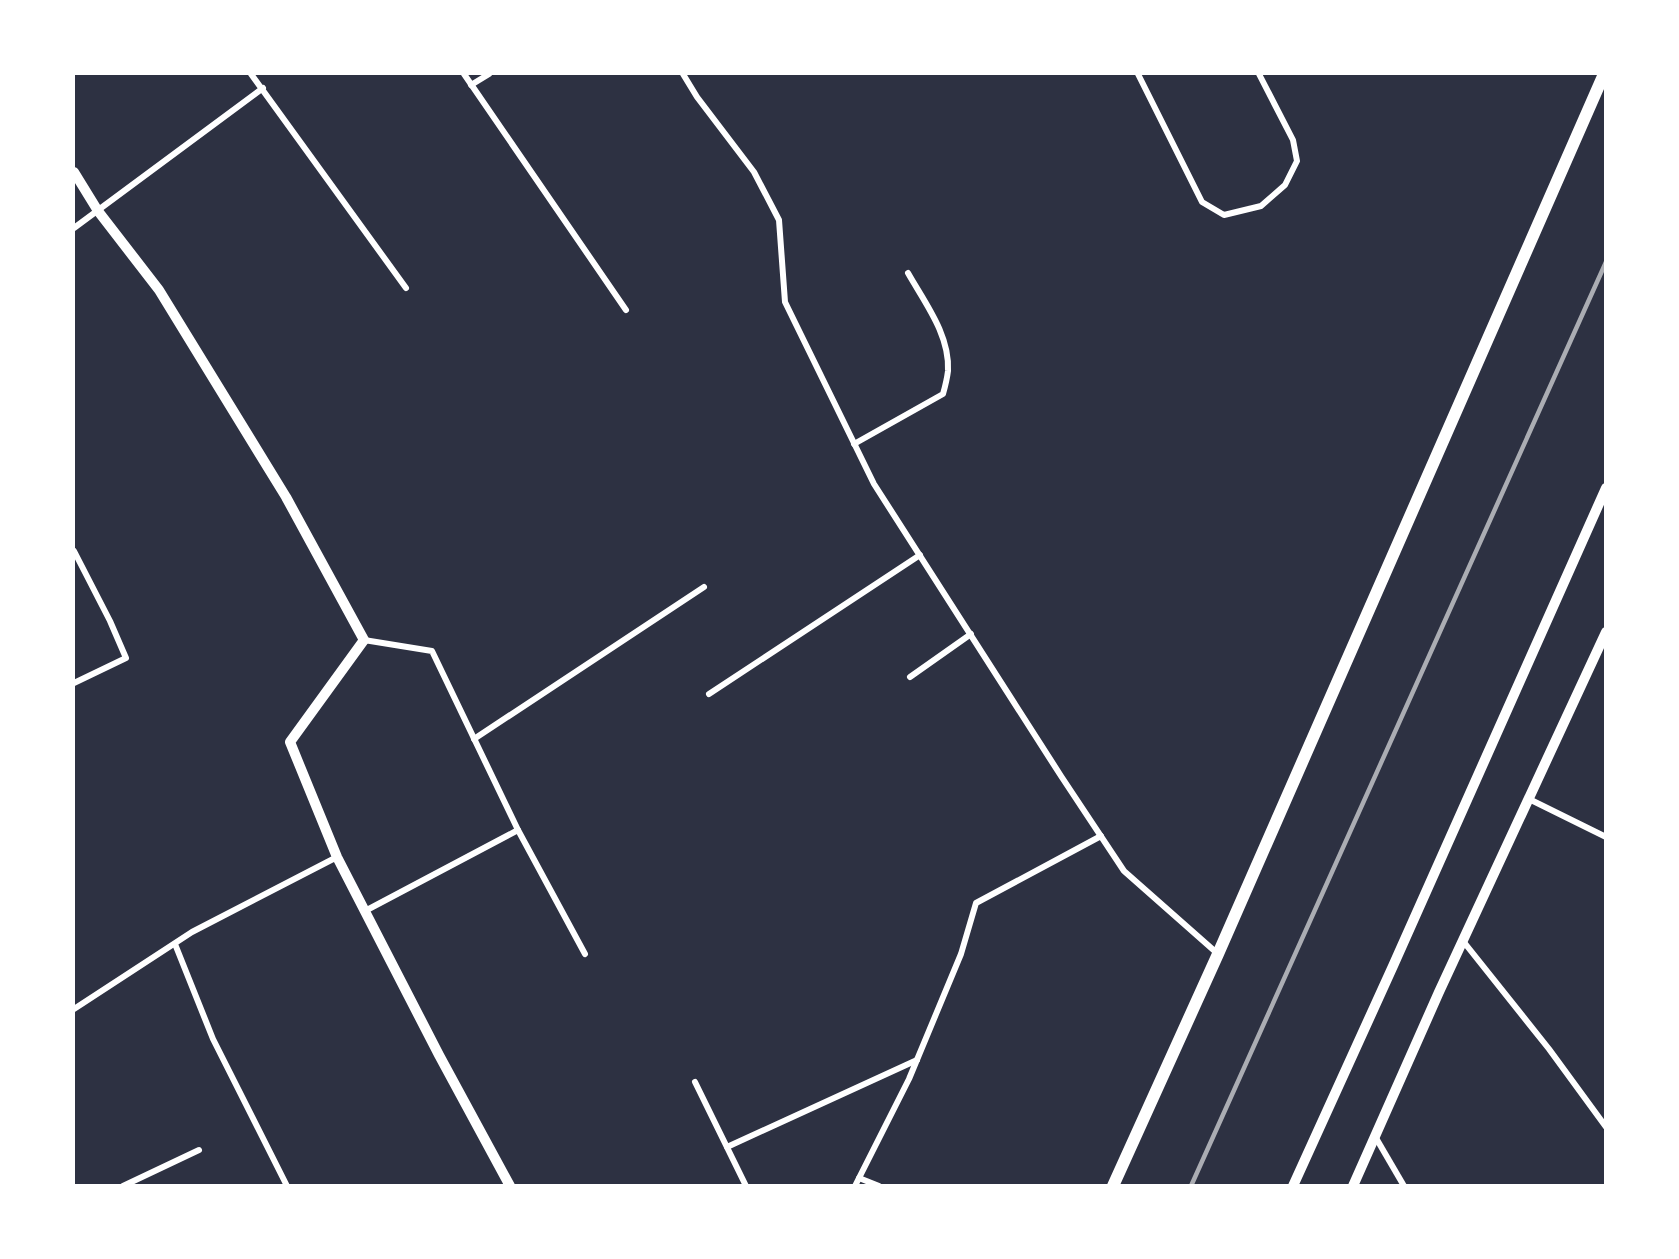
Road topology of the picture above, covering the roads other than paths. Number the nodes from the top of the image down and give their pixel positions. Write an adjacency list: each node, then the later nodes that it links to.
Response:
1 (251, 74): 9 (street)
2 (464, 74): 8 (street)
3 (489, 74): 8 (street)
4 (683, 74): 16 (street)
5 (1138, 74): 6 (street)
6 (1259, 74)
7 (1604, 74): 37 (main road)
8 (471, 85): 15 (street)
9 (263, 88): 11 (street); 14 (street)
10 (74, 172): 11 (street)
11 (98, 211): 12 (street); 23 (street)
12 (74, 228)
13 (908, 273): 16 (street)
14 (406, 288)
15 (626, 310)
16 (854, 444): 19 (street)
17 (1605, 488): 53 (street)
18 (74, 551): 25 (street)
19 (920, 555): 22 (street); 26 (street)
20 (704, 587): 27 (street)
21 (1605, 632): 28 (street)
22 (970, 634): 24 (street); 30 (street)
23 (364, 640): 27 (street); 32 (street)
24 (910, 677)
25 (74, 683)
26 (709, 694)
27 (474, 739): 29 (street)
28 (1529, 799): 31 (street); 34 (street)
29 (518, 830): 33 (street); 36 (street)
30 (1101, 836): 37 (street); 39 (street)
31 (1605, 837)
32 (337, 857): 33 (street); 35 (street)
33 (365, 911): 48 (street)
34 (1463, 941): 41 (street); 42 (street)
35 (175, 944): 38 (street); 47 (street)
36 (585, 954)
37 (1218, 954): 52 (main road)
38 (74, 1009)
39 (917, 1060): 43 (street); 45 (street)
40 (695, 1082): 43 (street)
41 (1605, 1127)
42 (1376, 1138): 54 (street); 55 (street)
43 (727, 1147): 49 (street)
44 (199, 1150): 46 (street)
45 (858, 1178): 50 (street); 51 (street)
46 (123, 1185)
47 (287, 1185)
48 (510, 1185)
49 (746, 1185)
50 (855, 1185)
51 (879, 1185)
52 (1113, 1185)
53 (1293, 1185)
54 (1353, 1185)
55 (1404, 1185)

